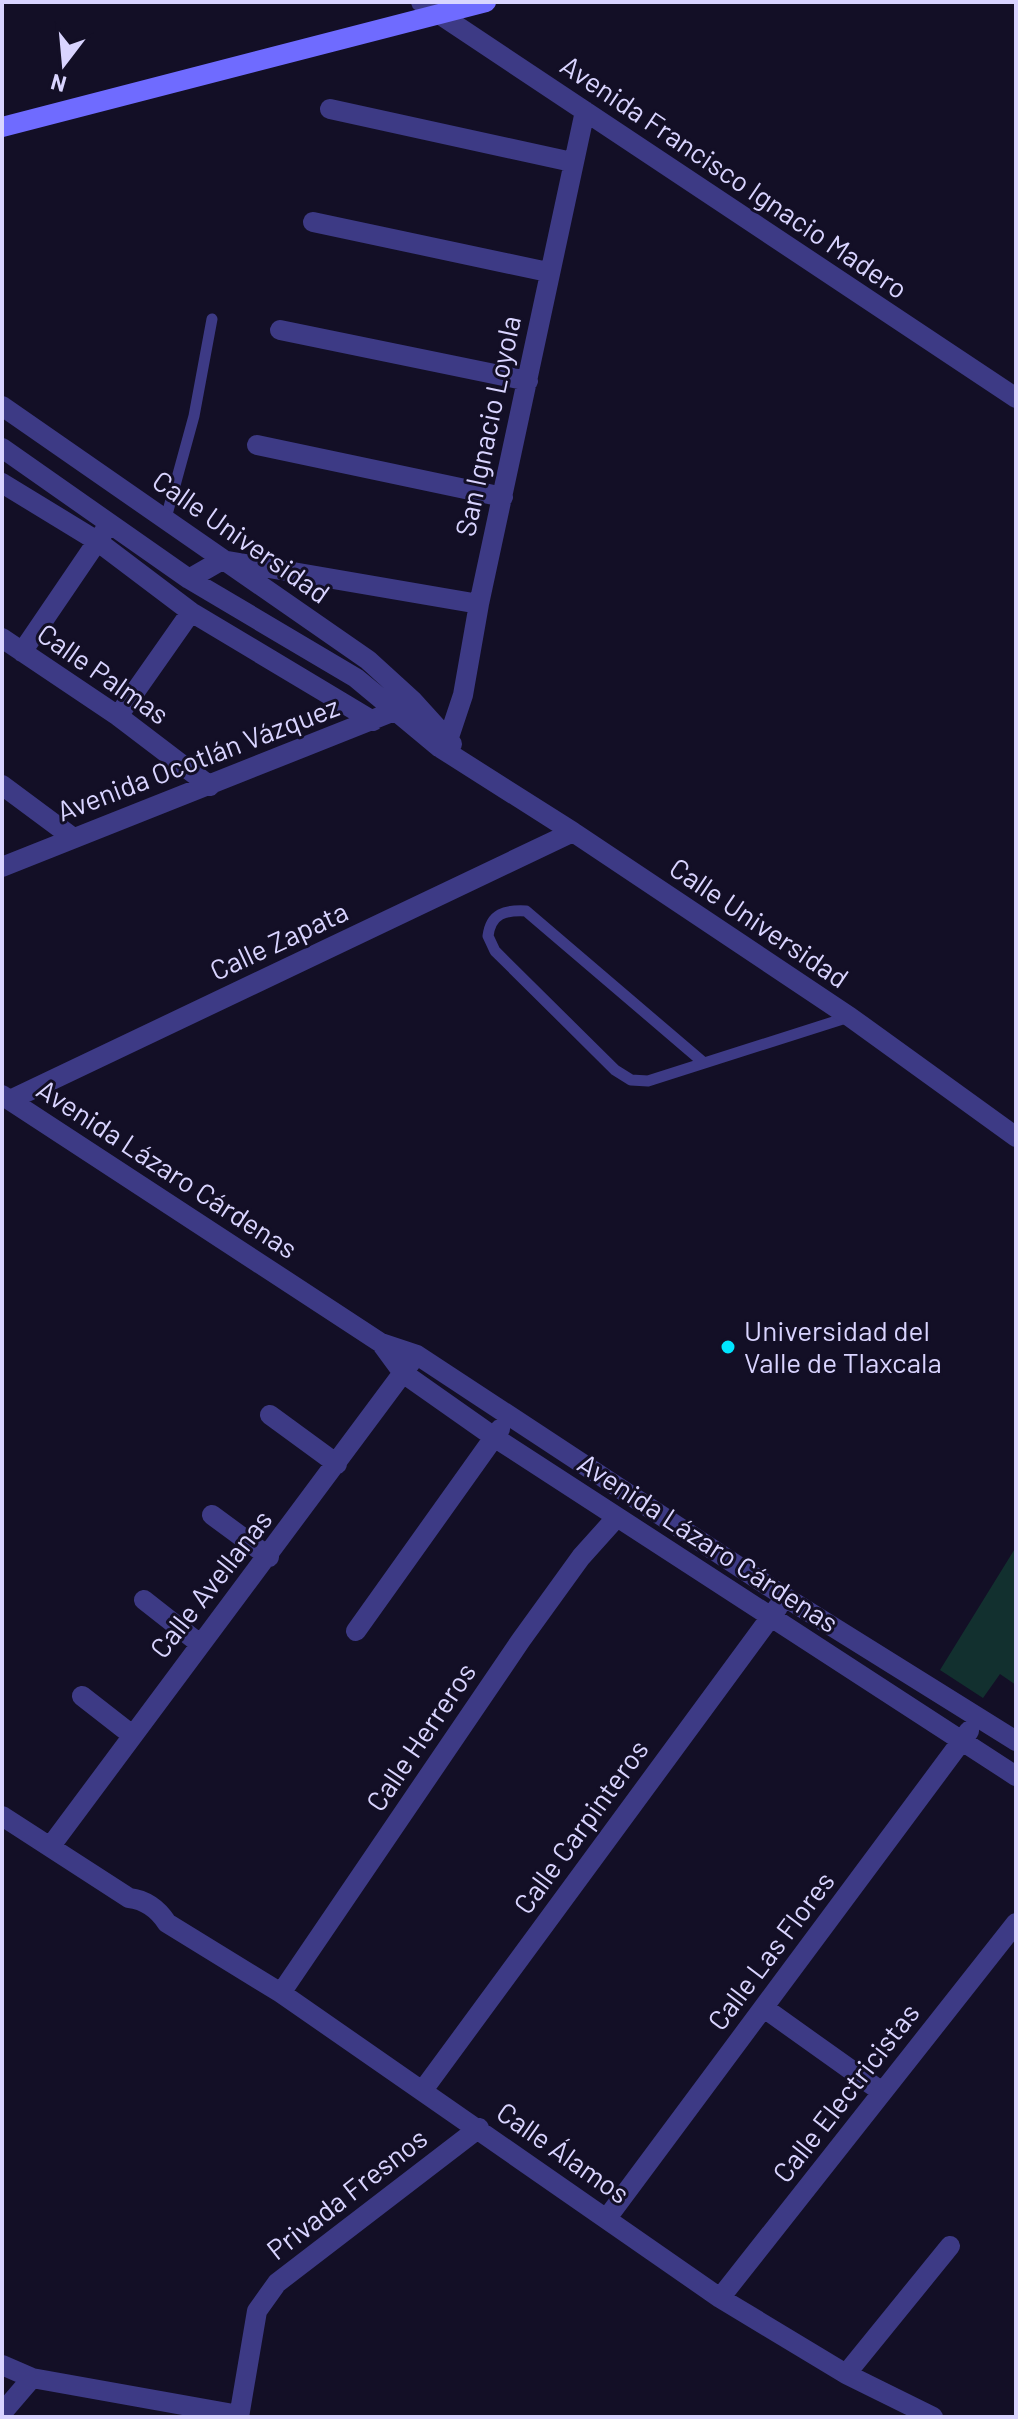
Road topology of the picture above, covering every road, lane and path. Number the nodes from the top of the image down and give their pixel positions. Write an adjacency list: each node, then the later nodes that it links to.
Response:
1 (421, 2): 3 (street, Avenida Francisco Ignacio Madero)
2 (486, 2): 3 (street)
3 (438, 15): 5 (street, Avenida Francisco Ignacio Madero); 6 (street)
4 (330, 109): 7 (street)
5 (585, 111): 7 (street, San Ignacio Loyola); 13 (street, Avenida Francisco Ignacio Madero)
6 (2, 127)
7 (572, 162): 9 (street, San Ignacio Loyola)
8 (313, 222): 9 (street)
9 (548, 272): 12 (street, San Ignacio Loyola)
10 (212, 319): 19 (lane)
11 (280, 330): 12 (street)
12 (528, 381): 18 (street, San Ignacio Loyola)
13 (1016, 398)
14 (2, 406): 19 (street, Calle Universidad)
15 (257, 445): 18 (street)
16 (2, 448): 20 (street, Calle Universidad)
17 (2, 483): 21 (street)
18 (503, 497): 24 (street, San Ignacio Loyola)
19 (166, 518): 22 (street, Calle Universidad)
20 (110, 523): 21 (street); 23 (street, Calle Universidad)
21 (97, 541): 25 (street); 27 (street)
22 (222, 560): 23 (street); 24 (street); 28 (street, Calle Universidad)
23 (189, 579): 28 (street, Calle Universidad)
24 (479, 604): 31 (street, San Ignacio Loyola)
25 (191, 612): 29 (street); 30 (street)
26 (2, 638): 27 (street, Calle Palmas)
27 (22, 652): 29 (street, Calle Palmas)
28 (406, 706): 30 (street, Avenida Ocotlán Vázquez); 31 (street, Calle Universidad)
29 (118, 716): 33 (street, Calle Palmas)
30 (373, 721): 33 (street, Avenida Ocotlán Vázquez)
31 (443, 744): 34 (street, Calle Universidad)
32 (2, 785): 35 (street)
33 (210, 786): 35 (street, Avenida Ocotlán Vázquez)
34 (573, 832): 37 (street, Calle Universidad); 39 (street, Calle Zapata)
35 (72, 837): 36 (street, Avenida Ocotlán Vázquez)
36 (2, 867)
37 (850, 1017): 38 (lane); 40 (street, Calle Universidad)
38 (704, 1063): 38 (lane)
39 (6, 1098): 41 (street, Avenida Lázaro Cárdenas)
40 (1016, 1137)
41 (381, 1343): 42 (street, Avenida Lázaro Cárdenas); 43 (street, Avenida Lázaro Cárdenas)
42 (417, 1355): 43 (street, Calle Avellanas); 44 (street, Avenida Lázaro Cárdenas)
43 (403, 1373): 46 (street, Avenida Lázaro Cárdenas); 47 (street, Calle Avellanas)
44 (510, 1414): 46 (street); 51 (street, Avenida Lázaro Cárdenas)
45 (270, 1415): 47 (street)
46 (494, 1437): 49 (street, Avenida Lázaro Cárdenas); 54 (street)
47 (337, 1464): 50 (street, Calle Avellanas)
48 (212, 1515): 50 (street)
49 (616, 1518): 53 (street, Avenida Lázaro Cárdenas); 65 (street, Calle Herreros)
50 (269, 1557): 55 (street, Calle Avellanas)
51 (785, 1597): 53 (street, Calle Carpinteros); 57 (street, Avenida Lázaro Cárdenas)
52 (144, 1600): 55 (street)
53 (770, 1617): 59 (street, Avenida Lázaro Cárdenas); 67 (street, Calle Carpinteros)
54 (356, 1631)
55 (200, 1644): 58 (street, Calle Avellanas)
56 (82, 1696): 58 (street)
57 (979, 1717): 59 (street, Calle Las Flores); 60 (street, Avenida Lázaro Cárdenas)
58 (132, 1735): 63 (street, Calle Avellanas)
59 (963, 1740): 61 (street, Avenida Lázaro Cárdenas); 66 (street, Calle Las Flores)
60 (1016, 1741)
61 (1016, 1776)
62 (2, 1816): 63 (street, Calle Álamos)
63 (50, 1847): 65 (street, Calle Álamos)
64 (1016, 1923): 68 (street, Calle Electricistas)
65 (281, 1993): 67 (street, Calle Álamos)
66 (764, 2008): 68 (street); 70 (street, Calle Las Flores)
67 (423, 2090): 69 (street, Calle Álamos)
68 (882, 2092): 72 (street, Calle Electricistas)
69 (479, 2128): 70 (street, Calle Álamos); 77 (street, Privada Fresnos)
70 (607, 2218): 72 (street, Calle Álamos)
71 (950, 2246): 74 (street)
72 (720, 2298): 74 (street, Calle Álamos)
73 (2, 2365): 75 (street)
74 (846, 2374): 78 (street, Calle Álamos)
75 (32, 2378): 76 (street); 77 (street)
76 (2, 2413)
77 (239, 2416)
78 (933, 2417)

